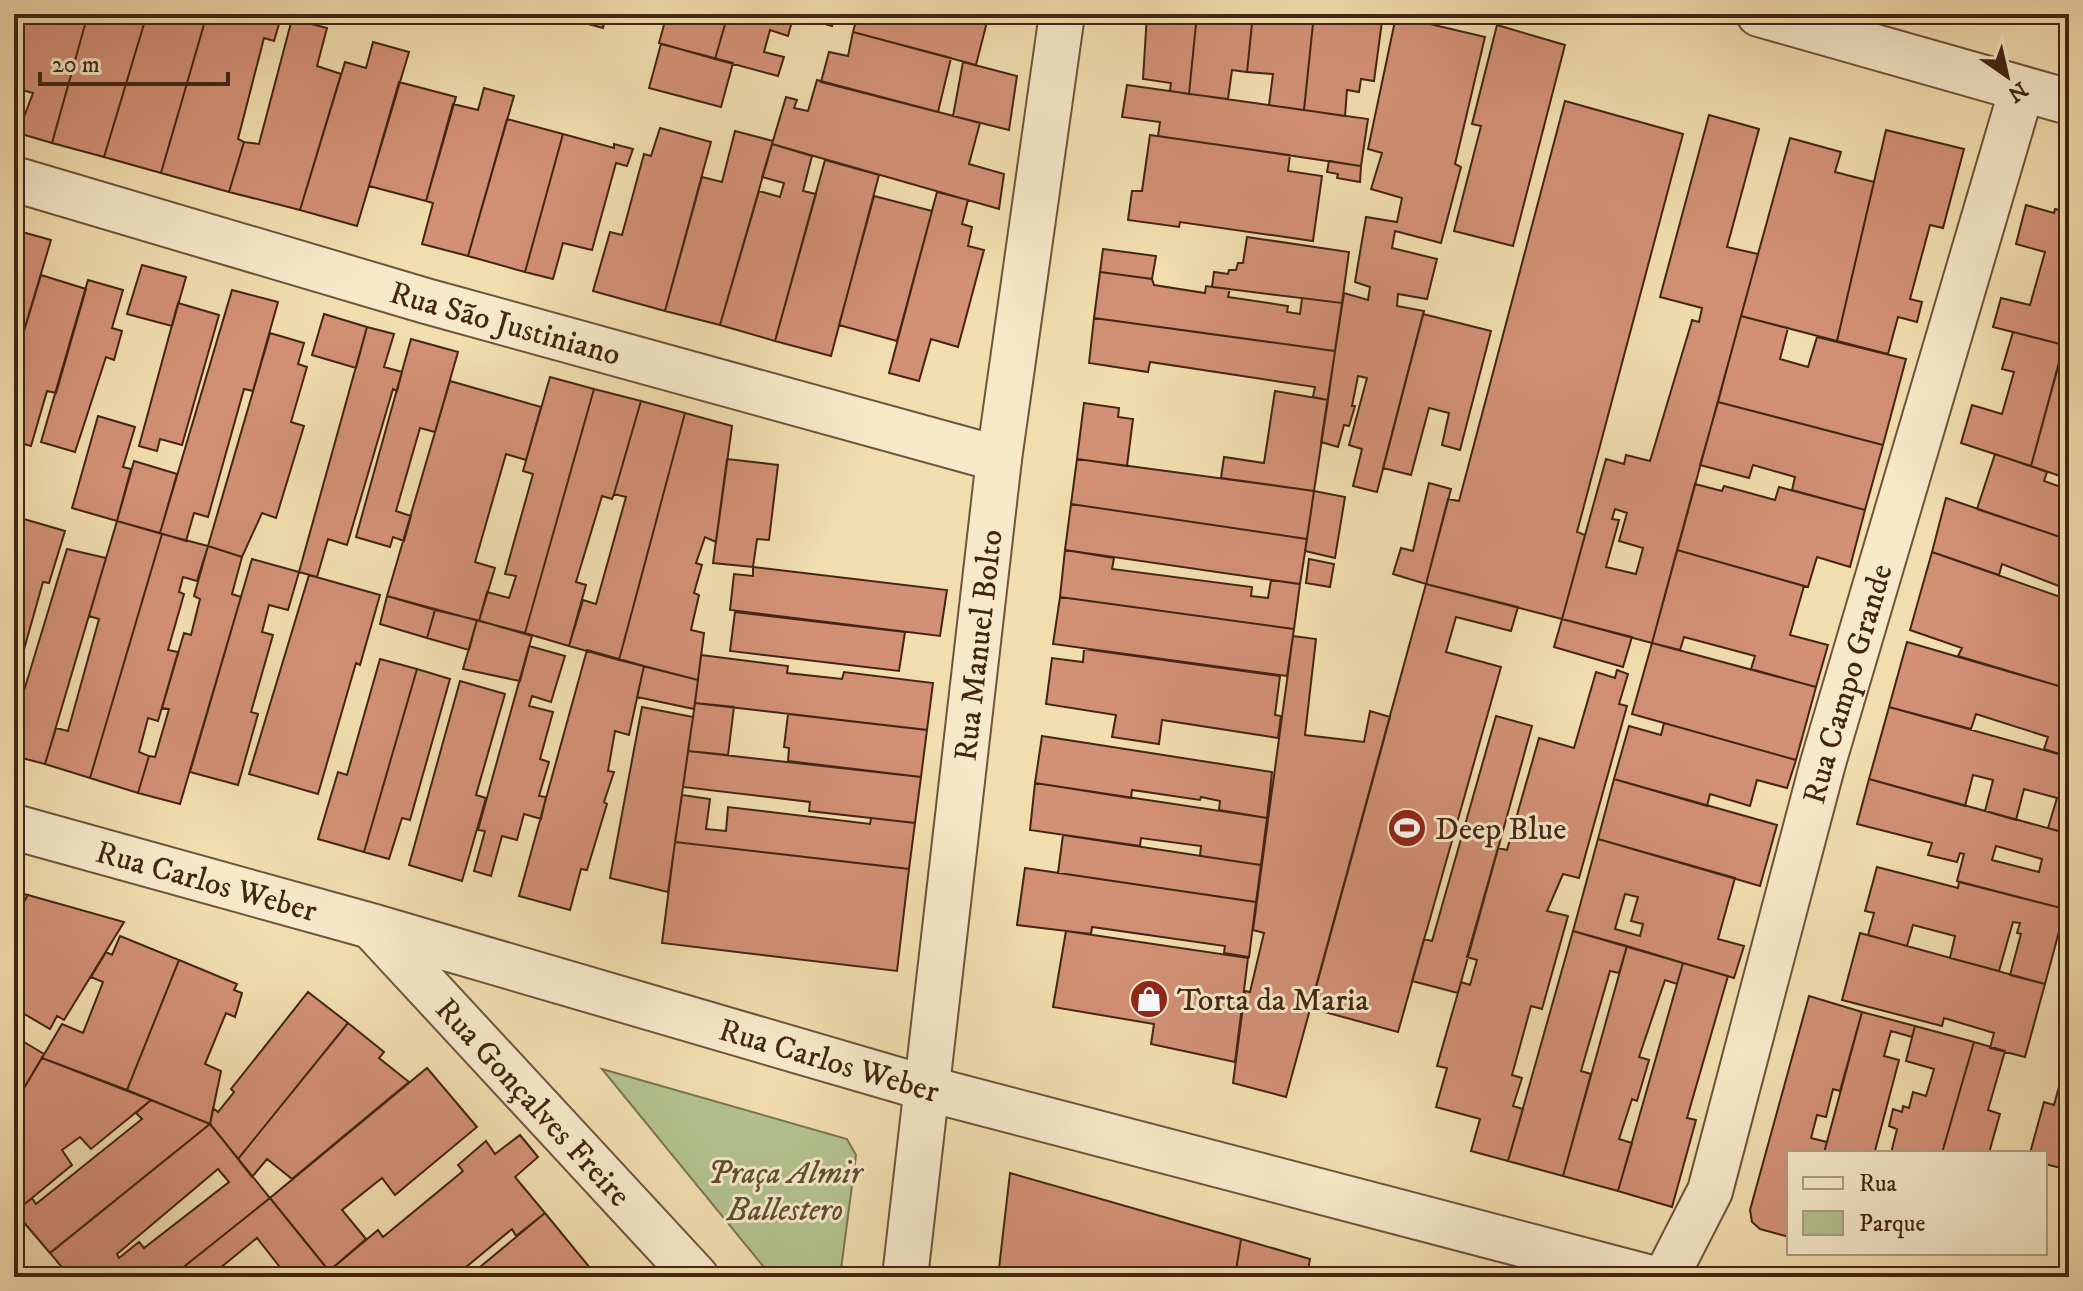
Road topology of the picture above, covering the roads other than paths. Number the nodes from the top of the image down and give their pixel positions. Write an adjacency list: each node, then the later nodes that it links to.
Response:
1 (1062, 14): 6 (street, Rua Manuel Bolto)
2 (1759, 14): 3 (street)
3 (2022, 89): 4 (street); 13 (street, Rua Campo Grande)
4 (2069, 102)
5 (14, 179): 6 (street, Rua São Justiniano)
6 (999, 459): 9 (street, Rua Manuel Bolto)
7 (14, 827): 8 (street, Rua Carlos Weber)
8 (371, 926): 9 (street, Rua Carlos Weber); 10 (street, Rua Gonçalves Freire)
9 (929, 1089): 11 (street, Rua Manuel Bolto); 12 (street, Rua Carlos Weber)
10 (696, 1277)
11 (905, 1277)
12 (1647, 1277)
13 (1666, 1277)

